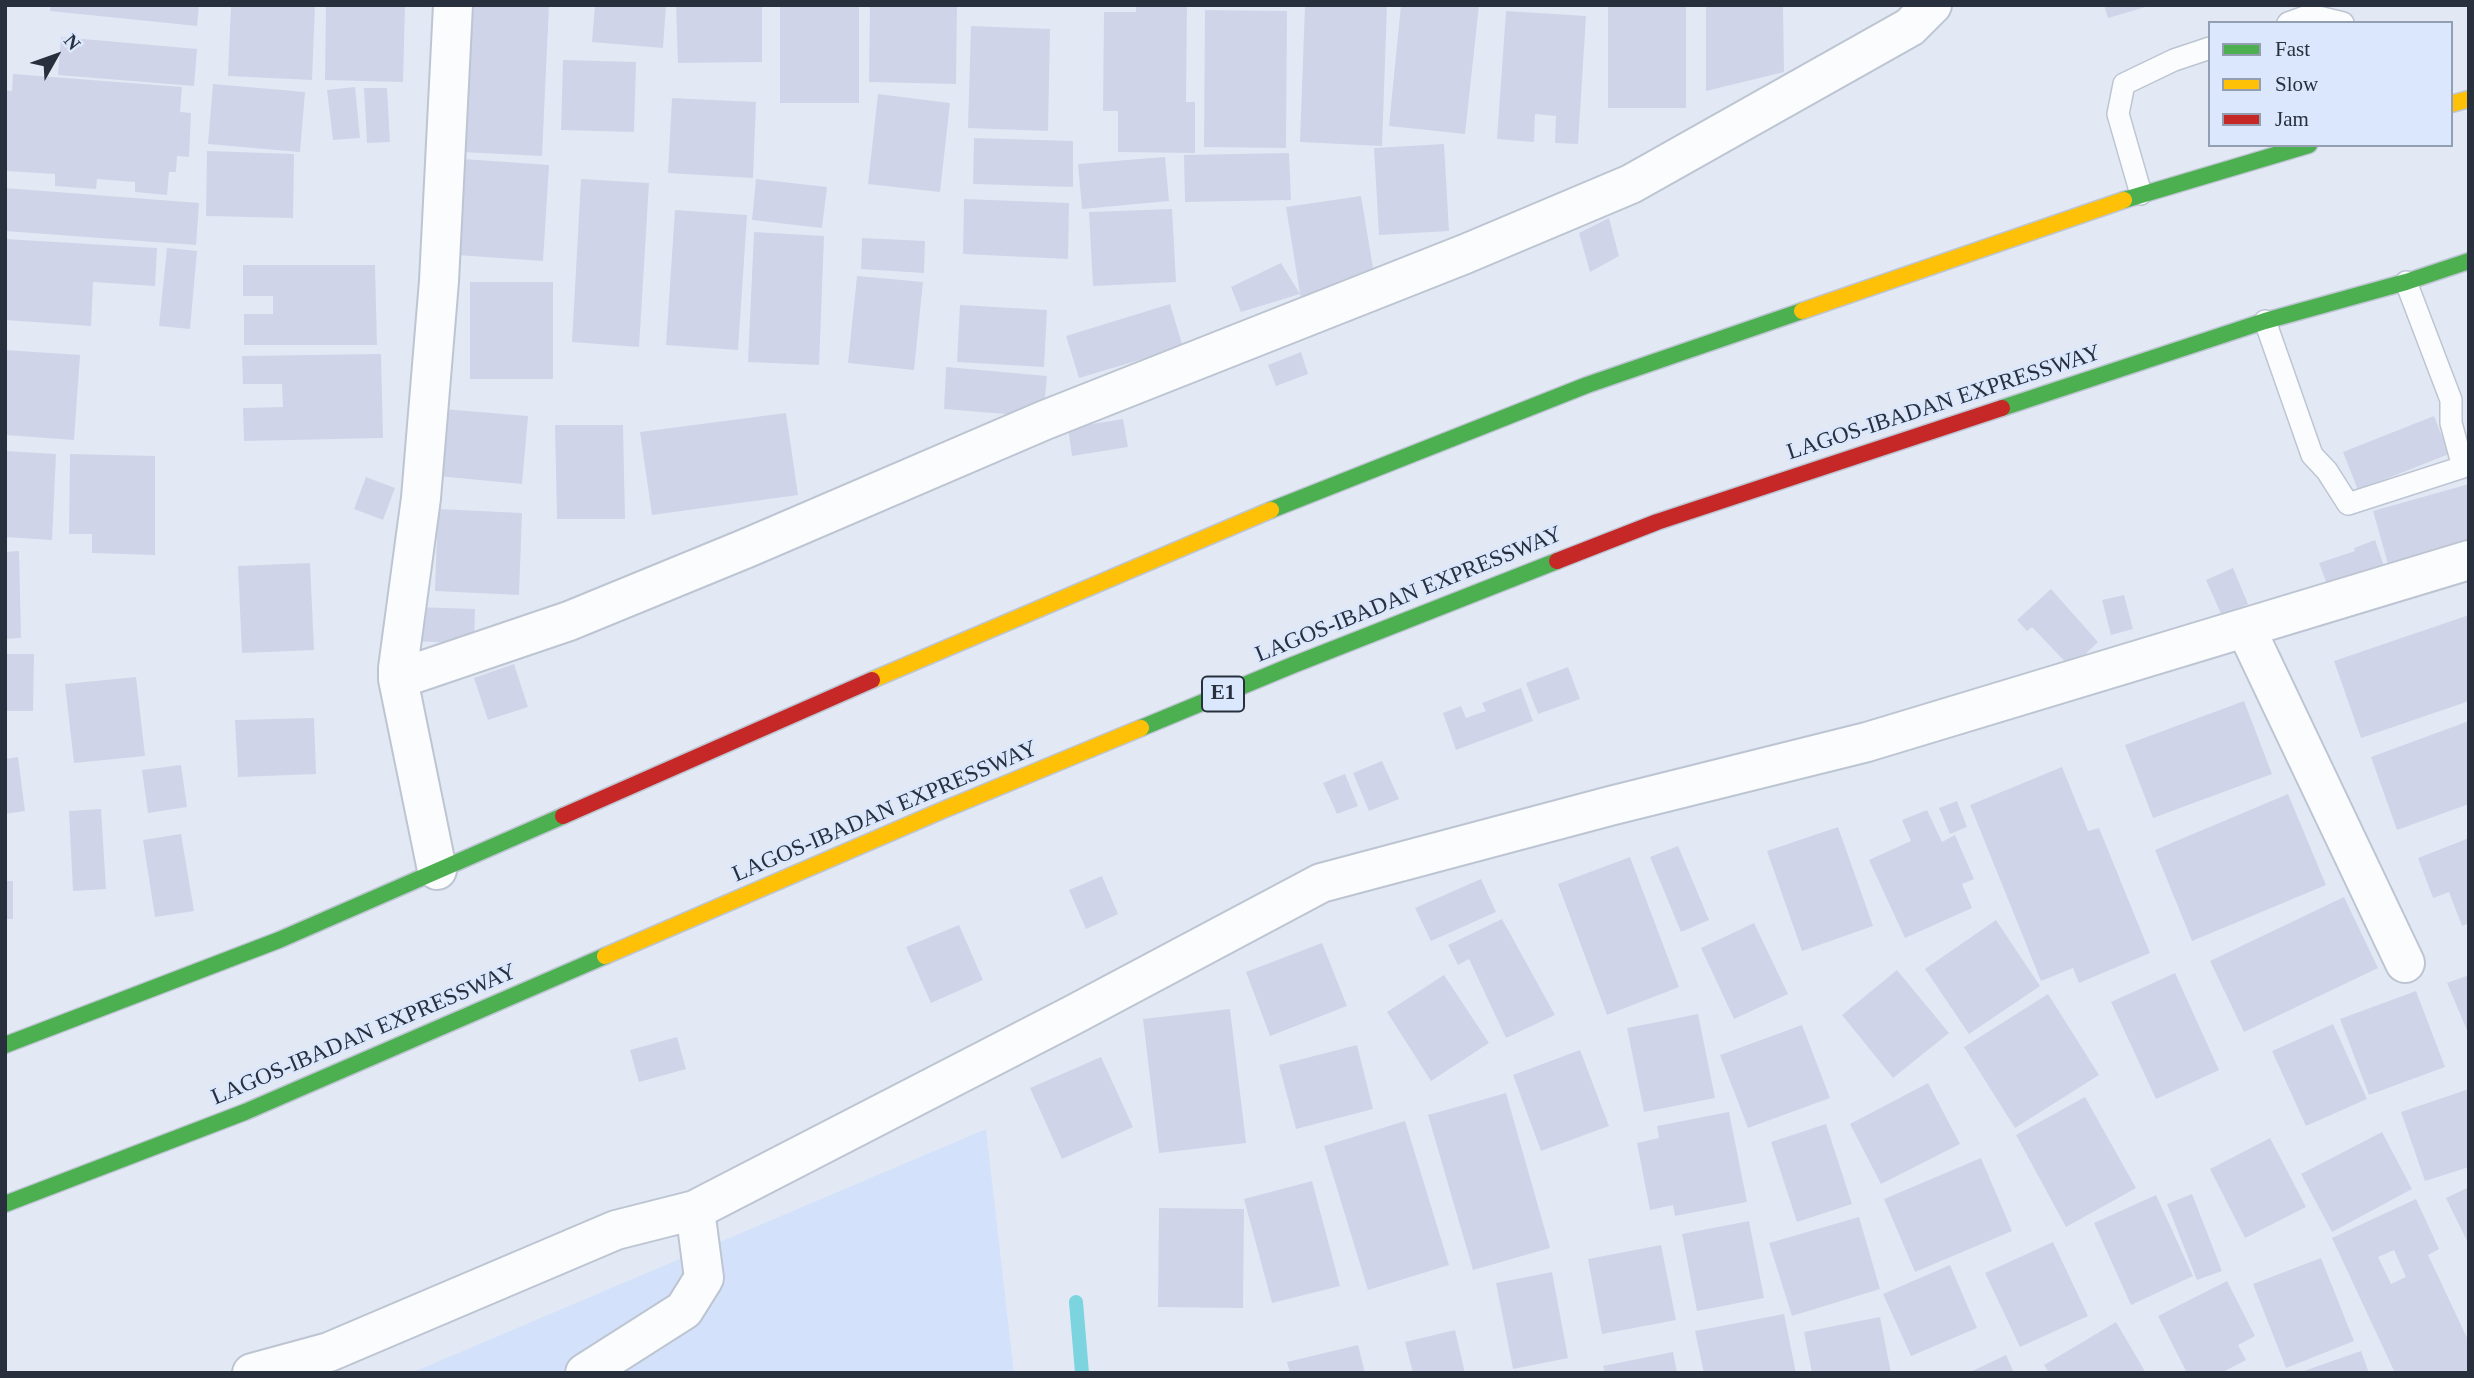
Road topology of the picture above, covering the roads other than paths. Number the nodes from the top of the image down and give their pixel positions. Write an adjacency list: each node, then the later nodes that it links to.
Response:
1 (453, 5): 13 (street)
2 (1932, 5): 13 (street)
3 (2294, 21): 4 (lane)
4 (2335, 21)
5 (2208, 49): 7 (lane)
6 (2302, 147): 7 (highway)
7 (2141, 194): 14 (highway)
8 (2469, 261): 9 (highway, LAGOS-IBADAN EXPRESSWAY / E1)
9 (2406, 282): 10 (highway, LAGOS-IBADAN EXPRESSWAY / E1); 10 (lane)
10 (2265, 321): 17 (highway, LAGOS-IBADAN EXPRESSWAY / E1)
11 (2469, 560): 12 (street)
12 (2246, 629): 15 (street); 18 (street)
13 (398, 679): 14 (street)
14 (437, 870): 16 (highway)
15 (2405, 962)
16 (5, 1045)
17 (5, 1203)
18 (695, 1210): 19 (street); 20 (street)
19 (253, 1373)
20 (585, 1373)

